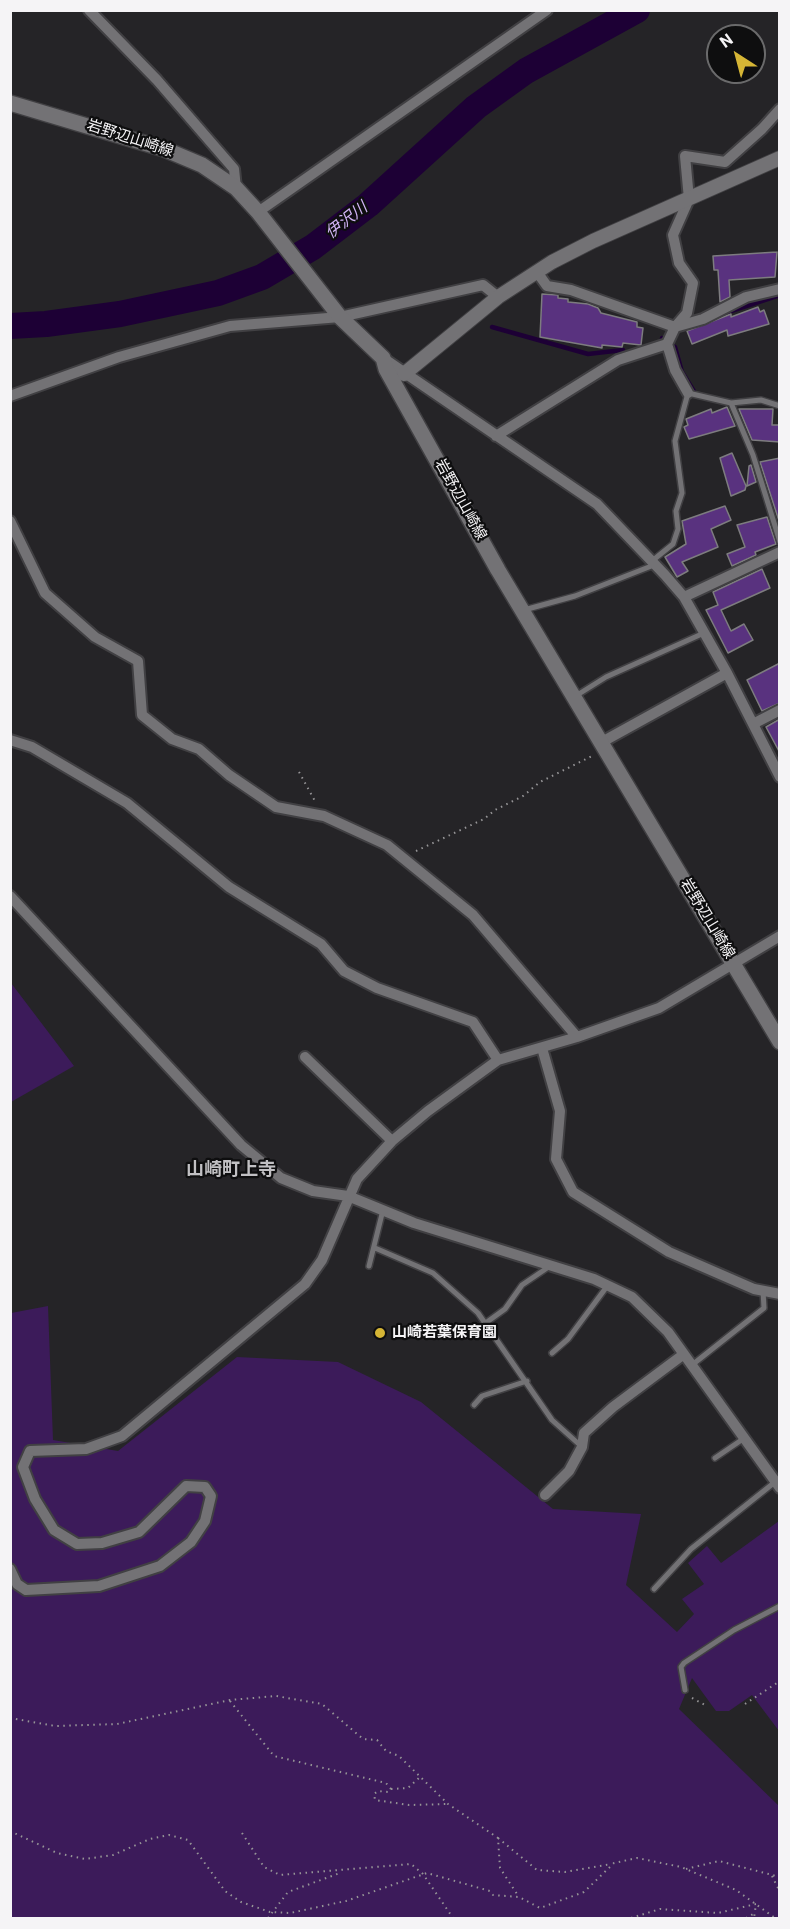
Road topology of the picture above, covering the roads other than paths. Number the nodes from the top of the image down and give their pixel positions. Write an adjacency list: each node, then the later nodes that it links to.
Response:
1 (89, 10): 6 (street)
2 (547, 10): 8 (street)
3 (10, 103): 6 (main road, 岩野辺山崎線)
4 (780, 109): 7 (street)
5 (780, 158): 7 (street)
6 (236, 188): 8 (main road, 岩野辺山崎線)
7 (689, 199): 9 (street); 13 (street)
8 (260, 215): 12 (main road, 岩野辺山崎線)
9 (537, 272): 11 (street); 13 (street)
10 (780, 289): 13 (street)
11 (498, 297): 12 (street); 16 (street)
12 (340, 317): 15 (main road, 岩野辺山崎線); 18 (street)
13 (675, 327): 14 (street)
14 (667, 345): 17 (street); 21 (street)
15 (383, 358): 16 (street); 27 (main road, 岩野辺山崎線)
16 (404, 374): 21 (street)
17 (688, 393): 19 (lane); 25 (lane)
18 (10, 396)
19 (731, 403): 20 (lane); 23 (lane)
20 (780, 406)
21 (496, 436): 25 (street)
22 (10, 520): 39 (street)
23 (780, 542)
24 (780, 552): 26 (street)
25 (654, 563): 26 (street); 27 (lane)
26 (684, 597): 28 (street)
27 (522, 610): 30 (main road, 岩野辺山崎線)
28 (705, 633): 29 (street); 30 (lane)
29 (727, 673): 32 (street); 34 (street)
30 (574, 697): 34 (main road, 岩野辺山崎線)
31 (780, 710): 32 (street)
32 (753, 724): 35 (street)
33 (10, 740): 43 (street)
34 (604, 746): 38 (main road, 岩野辺山崎線)
35 (780, 777)
36 (10, 896): 45 (street)
37 (780, 936): 38 (street)
38 (734, 964): 39 (street); 40 (main road, 岩野辺山崎線)
39 (577, 1037): 41 (street)
40 (780, 1042)
41 (542, 1048): 43 (street); 51 (street)
42 (305, 1057): 44 (street)
43 (498, 1060): 44 (street)
44 (392, 1142): 45 (street)
45 (348, 1196): 46 (street); 64 (street)
46 (383, 1210): 47 (lane); 49 (street)
47 (375, 1248): 48 (lane); 53 (lane)
48 (369, 1266)
49 (551, 1266): 50 (street); 53 (lane)
50 (608, 1285): 54 (lane); 55 (street)
51 (763, 1291): 52 (street); 56 (lane)
52 (780, 1294)
53 (487, 1322): 57 (lane)
54 (552, 1353)
55 (684, 1354): 56 (street); 60 (street)
56 (692, 1365): 59 (street)
57 (526, 1381): 58 (lane); 60 (lane)
58 (474, 1405)
59 (743, 1439): 61 (lane); 62 (street)
60 (582, 1447): 63 (street)
61 (715, 1458)
62 (777, 1485): 65 (lane)
63 (545, 1495)
64 (10, 1569)
65 (654, 1589)
66 (780, 1606): 67 (lane)
67 (685, 1690)

